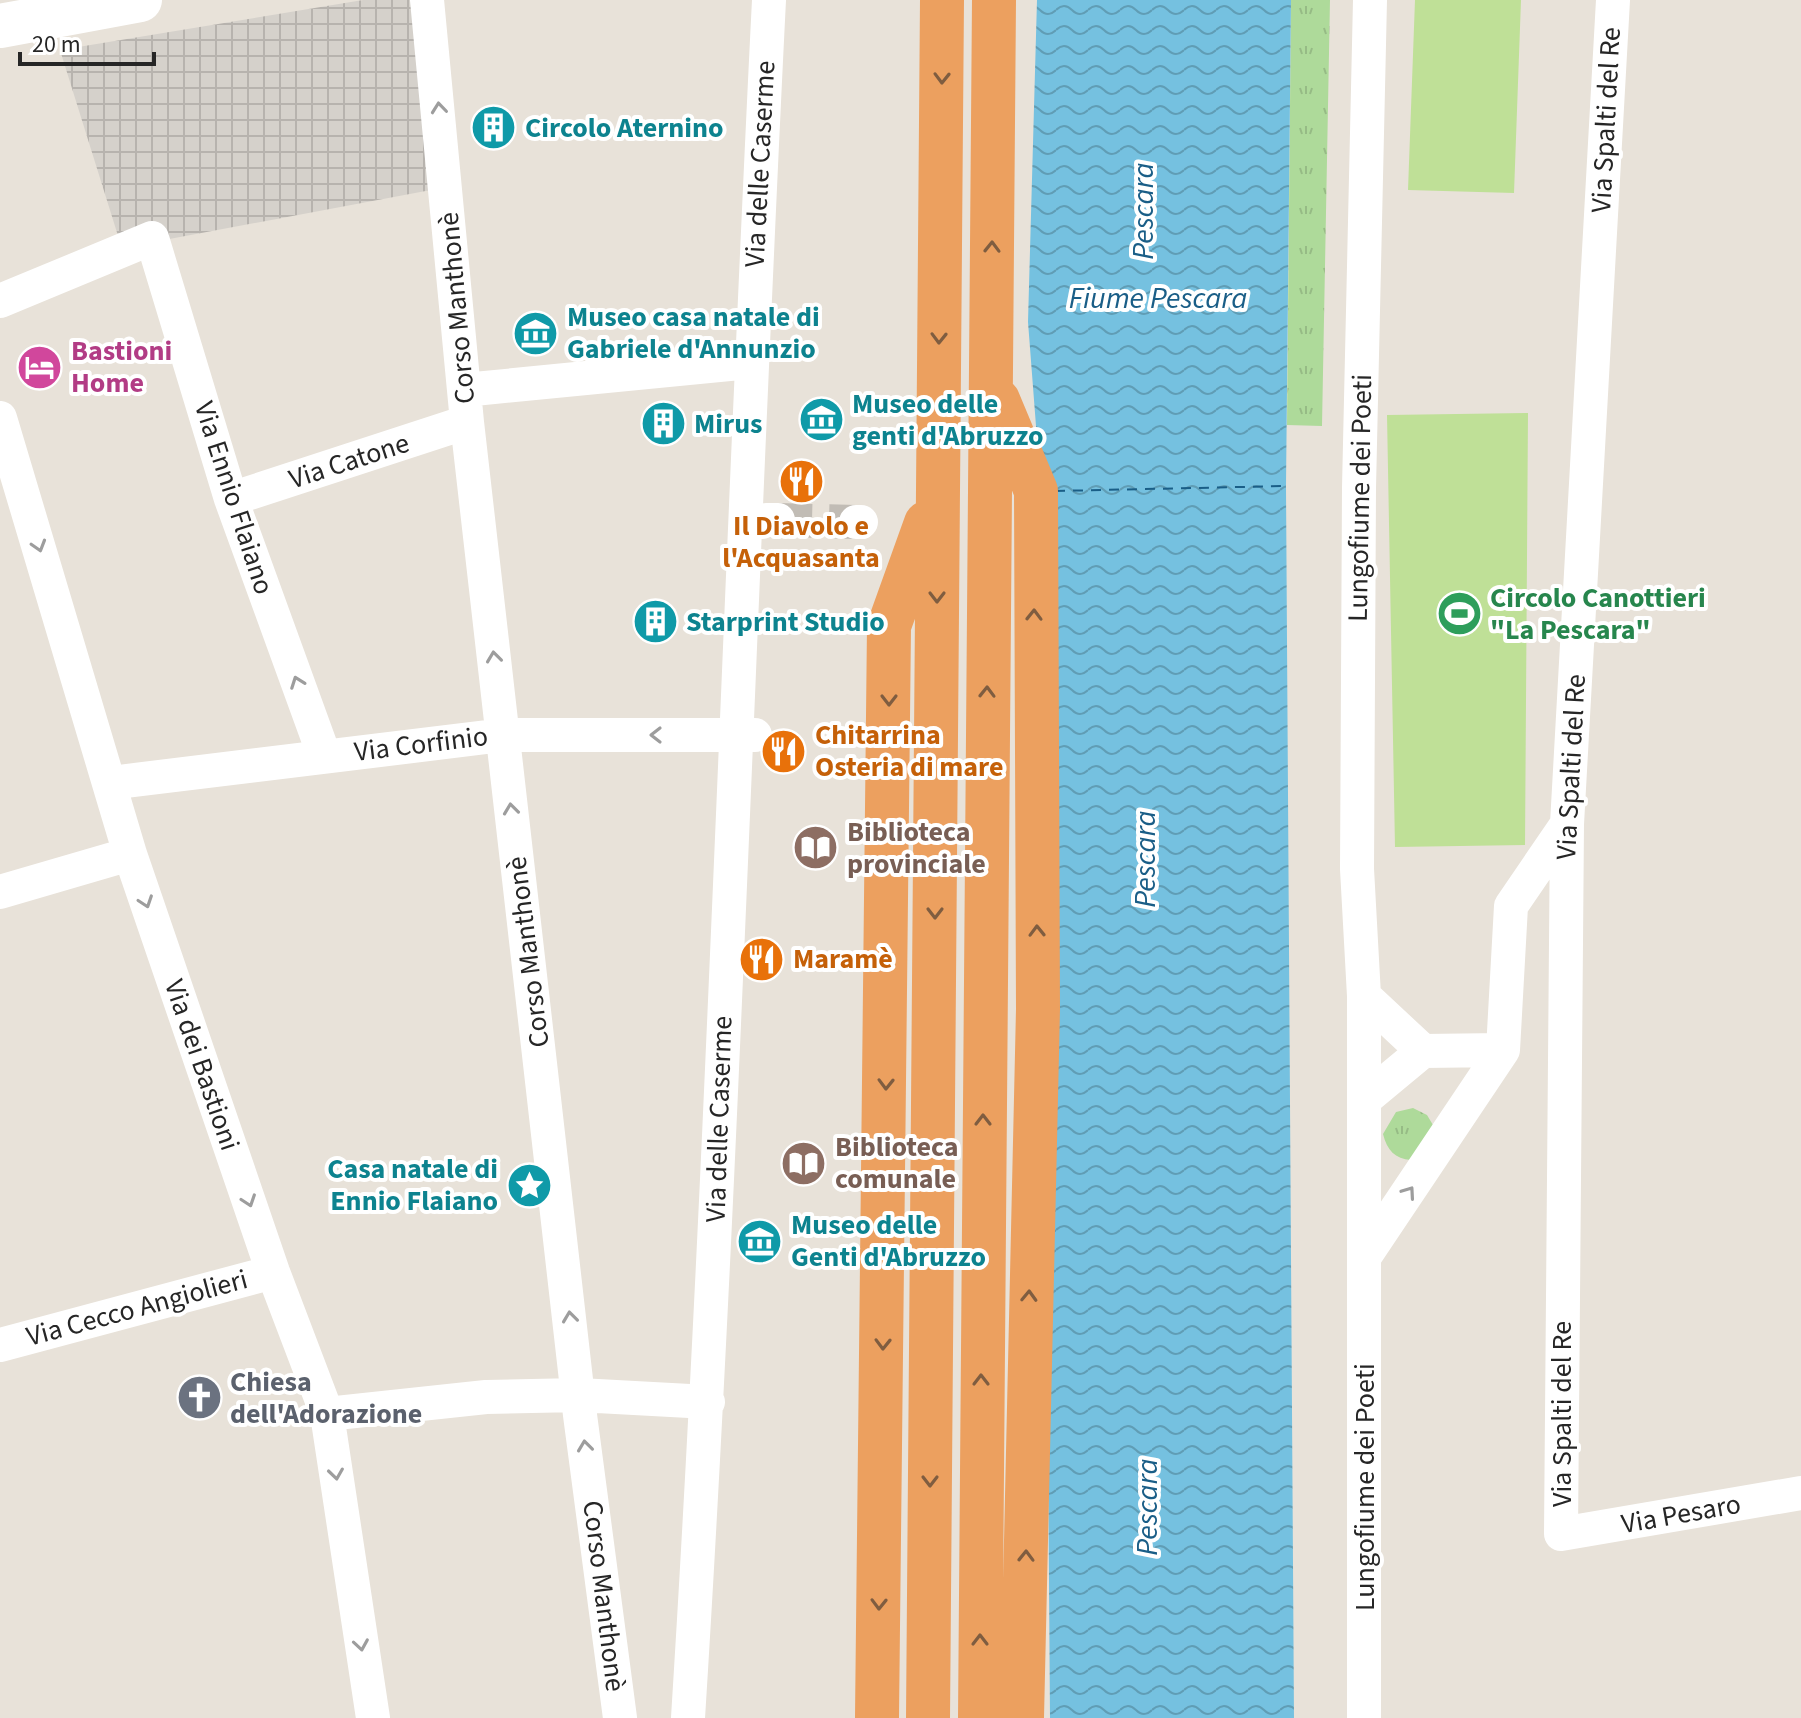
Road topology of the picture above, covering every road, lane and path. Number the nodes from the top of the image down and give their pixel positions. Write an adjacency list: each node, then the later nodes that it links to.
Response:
1 (140, 0): 8 (main road)
2 (427, 0): 12 (street, Corso Manthonè, one-way to 2)
3 (769, 0): 10 (street, Via delle Caserme)
4 (942, 0): 14 (highway, one-way to 14)
5 (994, 0): 11 (highway, one-way to 5)
6 (1370, 0): 24 (street, Lungofiume dei Poeti)
7 (1613, 0): 21 (street, Via Spalti del Re)
8 (0, 26)
9 (0, 301): 16 (street, Via Ennio Flaiano)
10 (750, 362): 12 (street, Via Catone); 18 (street, Via delle Caserme)
11 (990, 381): 41 (highway, one-way to 11); 42 (highway, one-way to 11)
12 (466, 406): 16 (street, Via Catone); 17 (street, Corso Manthonè, one-way to 12)
13 (0, 418): 15 (street, Via dei Bastioni)
14 (938, 491): 39 (highway, one-way to 39); 40 (highway, one-way to 40)
15 (11, 495): 20 (street, Via dei Bastioni, one-way to 20)
16 (231, 499): 19 (street, Via Ennio Flaiano, one-way to 16)
17 (503, 735): 18 (street, Via Corfinio, one-way to 17); 19 (street, Via Corfinio); 31 (street, Corso Manthonè, one-way to 17)
18 (745, 735): 32 (street, Via delle Caserme)
19 (324, 755): 20 (street, Via Corfinio)
20 (110, 783): 22 (street, Via dei Bastioni)
21 (1567, 824): 25 (street); 35 (street, Via Spalti del Re)
22 (130, 854): 23 (street); 29 (street, Via dei Bastioni, one-way to 29)
23 (0, 892)
24 (1364, 996): 26 (street); 27 (street, Lungofiume dei Poeti)
25 (1503, 1050): 26 (street); 28 (street, one-way to 25)
26 (1423, 1051): 27 (street)
27 (1364, 1100): 28 (street, Lungofiume dei Poeti)
28 (1365, 1256): 43 (street, Lungofiume dei Poeti)
29 (273, 1272): 30 (street, Via Cecco Angiolieri); 33 (street, Via dei Bastioni)
30 (0, 1345)
31 (579, 1395): 32 (street); 33 (street); 37 (street, Corso Manthonè, one-way to 31)
32 (708, 1402): 38 (street, Via delle Caserme)
33 (327, 1414): 36 (street, Via dei Bastioni, one-way to 36)
34 (1801, 1493): 35 (street, Via Pesaro)
35 (1561, 1534)
36 (373, 1718)
37 (620, 1718)
38 (688, 1718)
39 (877, 1718)
40 (928, 1718)
41 (980, 1718)
42 (1022, 1718)
43 (1364, 1718)

